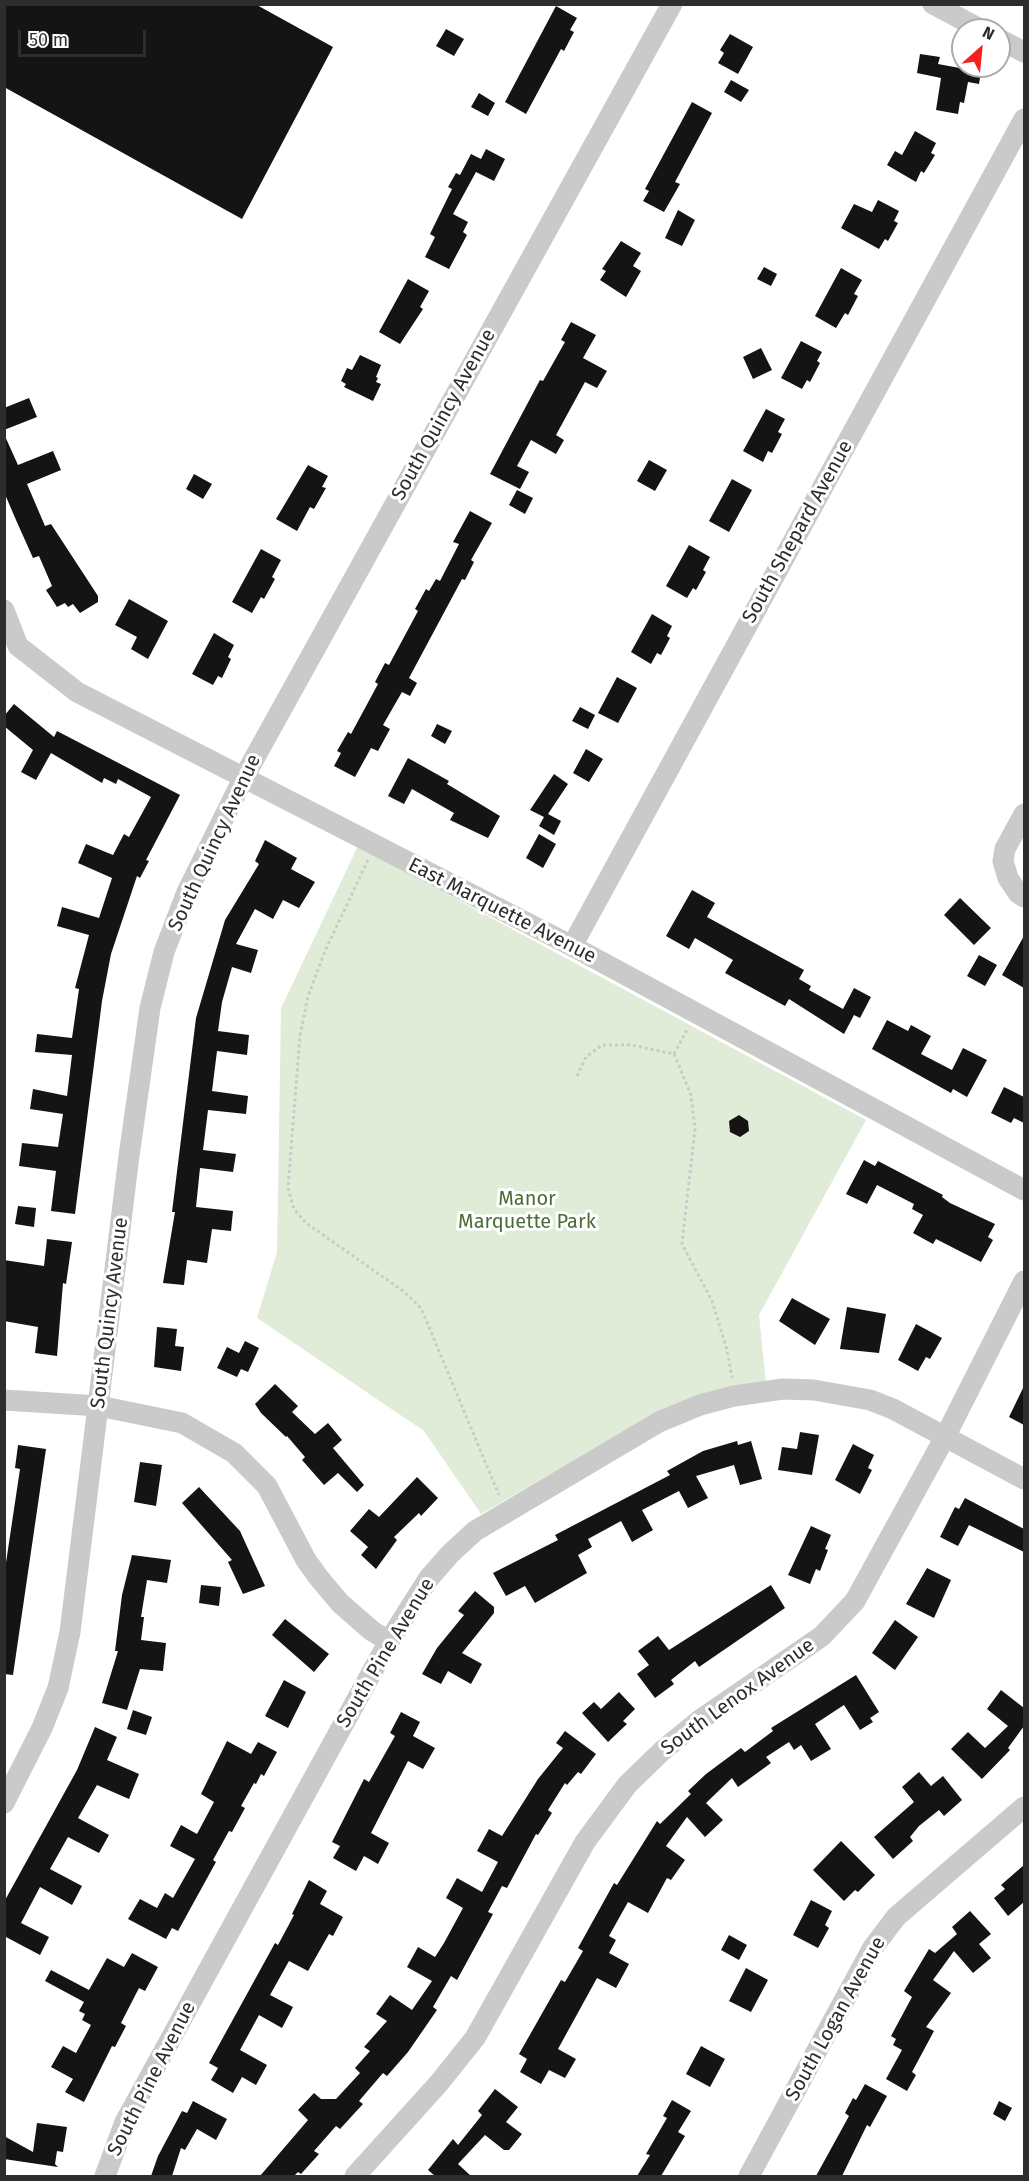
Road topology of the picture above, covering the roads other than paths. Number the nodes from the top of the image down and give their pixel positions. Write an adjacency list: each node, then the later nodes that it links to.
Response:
1 (672, 4): 6 (street, South Quincy Avenue)
2 (933, 4): 3 (street)
3 (959, 18)
4 (1024, 118): 9 (street, South Shepard Avenue)
5 (4, 610): 6 (street, East Marquette Avenue)
6 (244, 777): 9 (street, East Marquette Avenue); 13 (street, South Quincy Avenue)
7 (1024, 814): 8 (street)
8 (1024, 897)
9 (572, 946): 10 (street, East Marquette Avenue)
10 (1024, 1190)
11 (1024, 1281): 14 (street, South Lenox Avenue)
12 (4, 1400): 13 (street)
13 (99, 1406): 16 (street); 17 (street, South Quincy Avenue)
14 (945, 1437): 15 (street, South Pine Avenue); 16 (street, South Pine Avenue); 20 (street, South Lenox Avenue)
15 (1024, 1479)
16 (389, 1641): 19 (street, South Pine Avenue)
17 (4, 1803)
18 (1024, 1807): 21 (street, South Logan Avenue)
19 (105, 2176)
20 (355, 2176)
21 (749, 2176)

